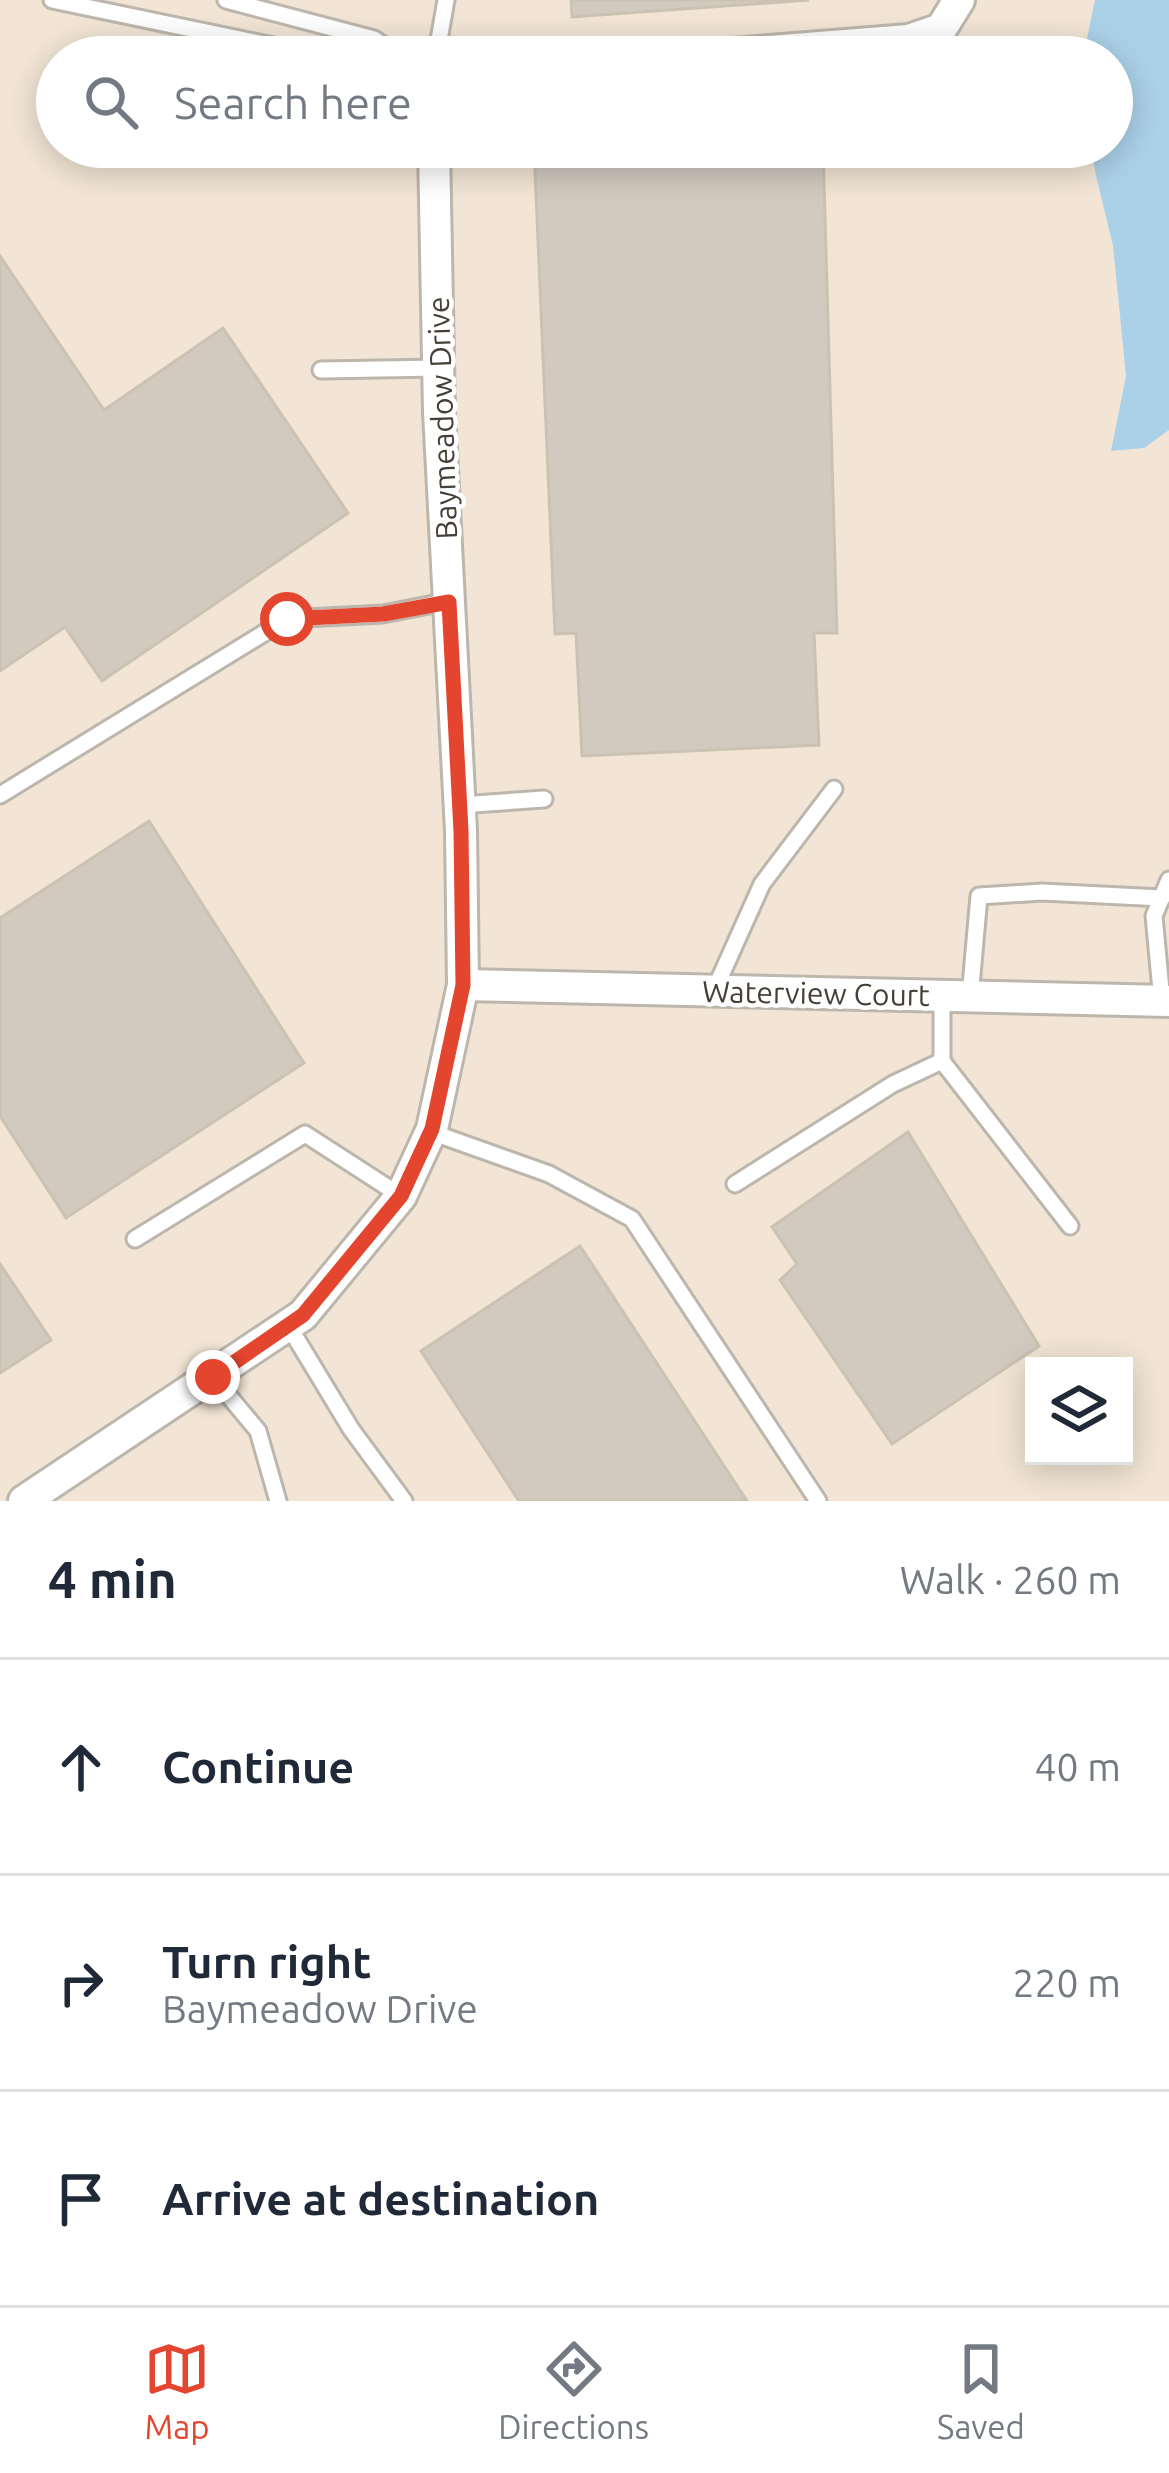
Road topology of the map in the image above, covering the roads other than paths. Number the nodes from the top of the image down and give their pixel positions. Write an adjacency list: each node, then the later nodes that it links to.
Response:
1 (52, 0): 5 (lane)
2 (226, 0): 6 (lane)
3 (446, 0): 7 (lane)
4 (959, 0): 8 (street)
5 (225, 36)
6 (363, 36)
7 (440, 36)
8 (921, 36)
9 (434, 168): 10 (street, Baymeadow Drive)
10 (438, 368): 11 (lane); 12 (street, Baymeadow Drive)
11 (321, 370)
12 (449, 602): 14 (lane); 16 (street, Baymeadow Drive)
13 (834, 789): 20 (lane)
14 (0, 795)
15 (544, 799): 16 (lane)
16 (460, 805): 19 (street, Baymeadow Drive)
17 (1169, 880): 18 (lane)
18 (1162, 898): 21 (lane); 22 (lane)
19 (463, 985): 20 (street, Waterview Court); 24 (street, Baymeadow Drive)
20 (714, 991): 21 (street, Waterview Court)
21 (956, 996): 22 (street, Waterview Court); 23 (lane)
22 (1165, 1001)
23 (942, 1061): 25 (lane); 27 (lane)
24 (430, 1132): 26 (street, Baymeadow Drive); 34 (lane)
25 (735, 1184)
26 (401, 1196): 28 (lane); 29 (street, Baymeadow Drive)
27 (1070, 1226)
28 (135, 1239)
29 (288, 1325): 30 (street, Baymeadow Drive); 33 (lane)
30 (213, 1377): 31 (street, Baymeadow Drive); 32 (lane)
31 (24, 1501)
32 (278, 1501)
33 (404, 1501)
34 (818, 1501)

